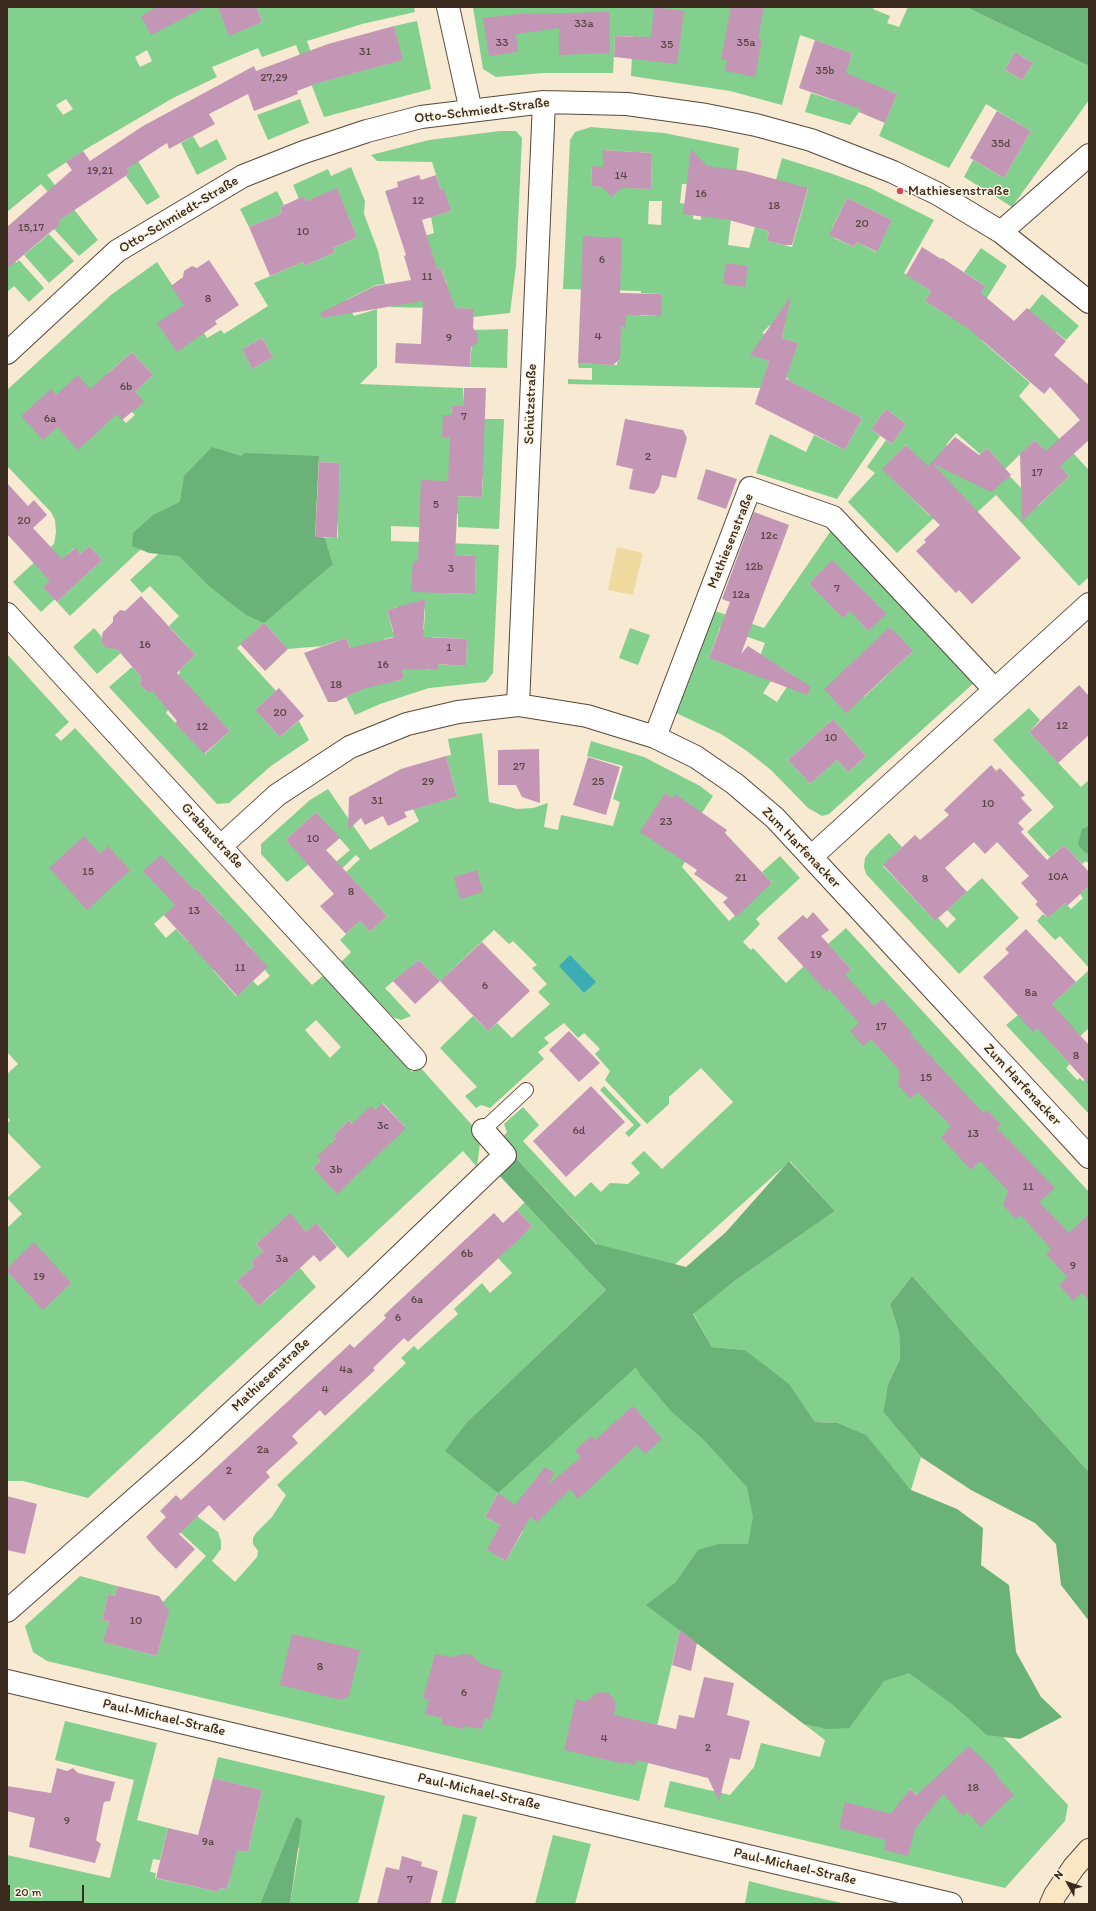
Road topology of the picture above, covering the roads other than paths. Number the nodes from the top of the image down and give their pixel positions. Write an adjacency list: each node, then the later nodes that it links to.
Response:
1 (448, 7): 3 (street)
2 (544, 102): 3 (street, Otto-Schmiedt-Straße); 5 (street, Otto-Schmiedt-Straße); 11 (street, Schützstraße)
3 (471, 111): 7 (street, Otto-Schmiedt-Straße)
4 (1089, 155): 5 (street)
5 (1001, 232): 6 (street, Otto-Schmiedt-Straße)
6 (1089, 302)
7 (7, 353)
8 (1089, 604): 10 (street)
9 (7, 614): 13 (street, Grabaustraße)
10 (994, 689): 12 (street, Mathiesenstraße); 14 (street)
11 (518, 705): 12 (street, Zum Harfenacker); 13 (street, Zum Harfenacker)
12 (655, 737): 14 (street, Zum Harfenacker)
13 (221, 846): 15 (street, Grabaustraße)
14 (811, 857): 18 (street, Zum Harfenacker)
15 (415, 1059)
16 (526, 1090): 17 (lane)
17 (483, 1130): 19 (street, Mathiesenstraße)
18 (1089, 1157)
19 (7, 1611)
20 (7, 1681): 22 (street, Paul-Michael-Straße)
21 (1089, 1850): 23 (main road)
22 (952, 1904)
23 (1052, 1904)

